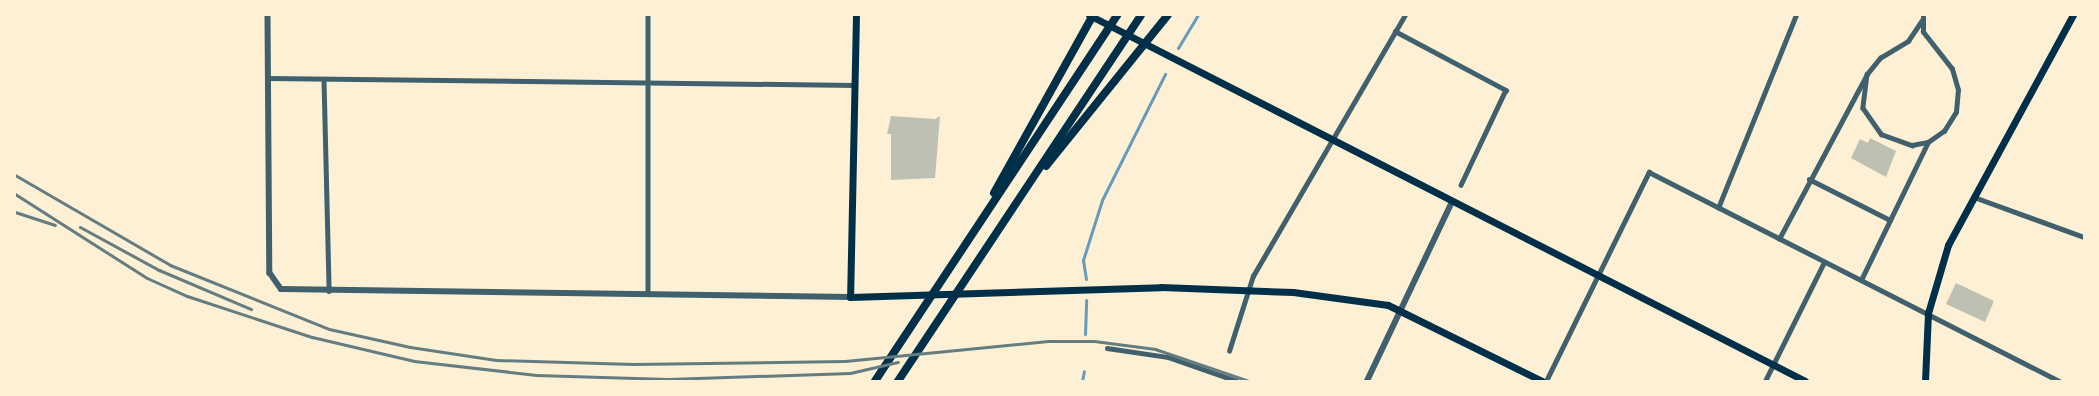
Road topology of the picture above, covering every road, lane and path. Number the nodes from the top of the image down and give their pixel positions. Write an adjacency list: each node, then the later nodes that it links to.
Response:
1 (268, 15): 15 (street)
2 (648, 15): 17 (street)
3 (856, 15): 18 (main road)
4 (1089, 15): 19 (main road)
5 (1093, 15): 28 (highway)
6 (1117, 15): 28 (highway)
7 (1168, 15): 23 (highway)
8 (1405, 15): 13 (street)
9 (1796, 15): 26 (street)
10 (2072, 15): 24 (main road)
11 (1141, 16): 23 (highway)
12 (1922, 18): 14 (street); 20 (street)
13 (1395, 31): 19 (street); 22 (street)
14 (1867, 74): 20 (street); 21 (street)
15 (268, 78): 16 (street); 35 (street)
16 (324, 80): 17 (street); 35 (street)
17 (648, 85): 18 (street); 36 (street)
18 (855, 85): 37 (main road)
19 (1330, 138): 25 (main road); 34 (street)
20 (1928, 142): 27 (street)
21 (1809, 179): 27 (street); 30 (street)
22 (1460, 185)
23 (1022, 194): 44 (highway)
24 (1974, 197): 29 (street); 39 (main road)
25 (1452, 202): 32 (main road); 38 (street)
26 (1718, 208): 30 (street); 32 (street)
27 (1890, 220): 33 (street)
28 (970, 237): 43 (highway)
29 (2084, 237)
30 (1779, 239): 31 (street)
31 (1824, 262): 33 (street); 42 (street)
32 (1598, 276): 42 (main road); 48 (street)
33 (1861, 280): 39 (street)
34 (1247, 290): 37 (main road); 38 (main road); 41 (street)
35 (329, 291): 36 (street)
36 (648, 294): 37 (street)
37 (850, 297)
38 (1401, 310): 46 (street); 47 (main road)
39 (1928, 313): 51 (main road); 52 (street)
40 (1107, 348): 45 (street)
41 (1230, 351)
42 (1774, 364): 49 (street); 50 (main road)
43 (874, 381)
44 (898, 381)
45 (1237, 381)
46 (1368, 381)
47 (1542, 381)
48 (1546, 381)
49 (1765, 381)
50 (1805, 381)
51 (1924, 381)
52 (2060, 381)

